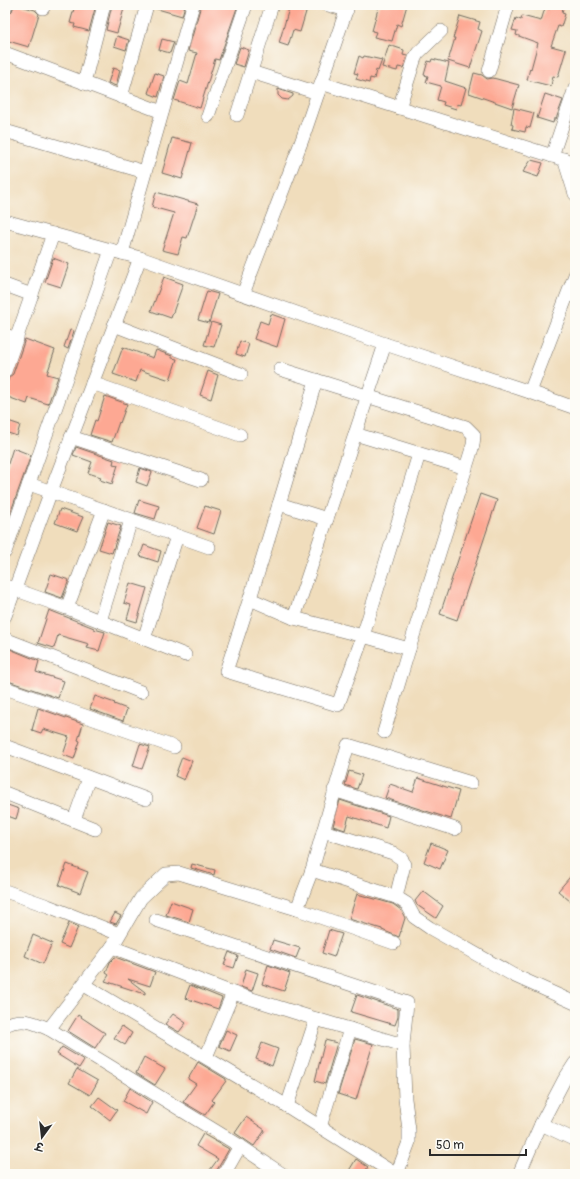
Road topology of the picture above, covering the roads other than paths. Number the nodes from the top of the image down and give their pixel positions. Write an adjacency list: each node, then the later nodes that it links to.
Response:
1 (104, 5): 13 (street)
2 (147, 5): 16 (street)
3 (193, 5): 18 (street)
4 (246, 5): 20 (street)
5 (272, 5): 12 (street)
6 (328, 5): 8 (street)
7 (508, 5): 11 (street)
8 (348, 8): 14 (street)
9 (440, 32): 17 (street)
10 (5, 53): 13 (street)
11 (489, 71)
12 (251, 72): 14 (street); 19 (street)
13 (84, 83): 16 (street)
14 (319, 88): 17 (street); 32 (street)
15 (575, 88): 22 (street)
16 (121, 97): 18 (street)
17 (400, 108): 22 (street)
18 (162, 112): 23 (street)
19 (237, 115)
20 (208, 116)
21 (5, 131): 23 (street)
22 (564, 159): 24 (street)
23 (145, 172): 27 (street)
24 (575, 194)
25 (5, 220): 26 (street)
26 (53, 234): 27 (street); 31 (street)
27 (116, 251): 28 (street); 50 (street)
28 (140, 258): 32 (street); 33 (street)
29 (575, 275): 41 (street)
30 (5, 285): 31 (street)
31 (32, 294): 34 (street)
32 (243, 294): 35 (street)
33 (114, 325): 38 (street); 40 (street)
34 (11, 337): 37 (street)
35 (385, 344): 41 (street); 42 (street)
36 (280, 369): 39 (street)
37 (5, 371)
38 (241, 374)
39 (316, 380): 42 (street); 52 (street)
40 (92, 383): 45 (street); 46 (street)
41 (530, 392): 43 (street)
42 (368, 397): 44 (street); 48 (street)
43 (575, 408)
44 (355, 434): 47 (street); 54 (street)
45 (240, 435)
46 (71, 438): 49 (street); 51 (street)
47 (419, 454): 48 (street); 65 (street)
48 (466, 468): 68 (street)
49 (201, 480)
50 (29, 484): 51 (street); 58 (street)
51 (51, 491): 53 (street); 59 (street)
52 (280, 504): 54 (street); 60 (street)
53 (104, 510): 55 (street); 61 (street)
54 (327, 519): 63 (street)
55 (131, 520): 56 (street); 64 (street)
56 (177, 536): 57 (street); 66 (street)
57 (209, 547)
58 (5, 552)
59 (10, 587): 61 (street); 62 (street)
60 (250, 599): 63 (street); 65 (street)
61 (67, 608): 64 (street)
62 (5, 616)
63 (294, 618): 65 (street)
64 (100, 621): 66 (street)
65 (363, 636): 68 (street)
66 (144, 638): 69 (street)
67 (5, 639): 71 (street)
68 (409, 649): 72 (street)
69 (185, 655)
70 (5, 688): 74 (street)
71 (141, 692)
72 (384, 732)
73 (5, 746): 75 (street)
74 (174, 747)
75 (89, 778): 79 (street); 80 (street)
76 (471, 783): 77 (street)
77 (334, 790): 82 (street); 83 (street)
78 (5, 793): 80 (street)
79 (146, 800)
80 (74, 820): 81 (street)
81 (95, 829)
82 (455, 829)
83 (323, 831): 84 (street); 86 (street)
84 (312, 870): 86 (street); 87 (street)
85 (5, 891): 89 (street)
86 (396, 897): 94 (street)
87 (296, 910): 89 (street); 90 (street)
88 (156, 920): 99 (street)
89 (119, 934): 91 (street)
90 (394, 943)
91 (112, 947): 92 (street); 93 (street)
92 (84, 985): 97 (street); 100 (street)
93 (233, 993): 95 (street); 100 (street)
94 (575, 1003)
95 (316, 1020): 98 (street); 102 (street)
96 (5, 1025): 97 (street)
97 (49, 1029): 106 (street)
98 (350, 1029): 99 (street); 104 (street)
99 (403, 1045): 109 (street)
100 (206, 1057): 102 (street)
101 (575, 1064): 103 (street)
102 (287, 1106): 104 (street)
103 (541, 1124): 105 (street); 110 (street)
104 (320, 1127): 109 (street)
105 (575, 1140)
106 (240, 1146): 107 (street); 108 (street)
107 (224, 1174)
108 (281, 1174)
109 (396, 1174)
110 (519, 1174)

